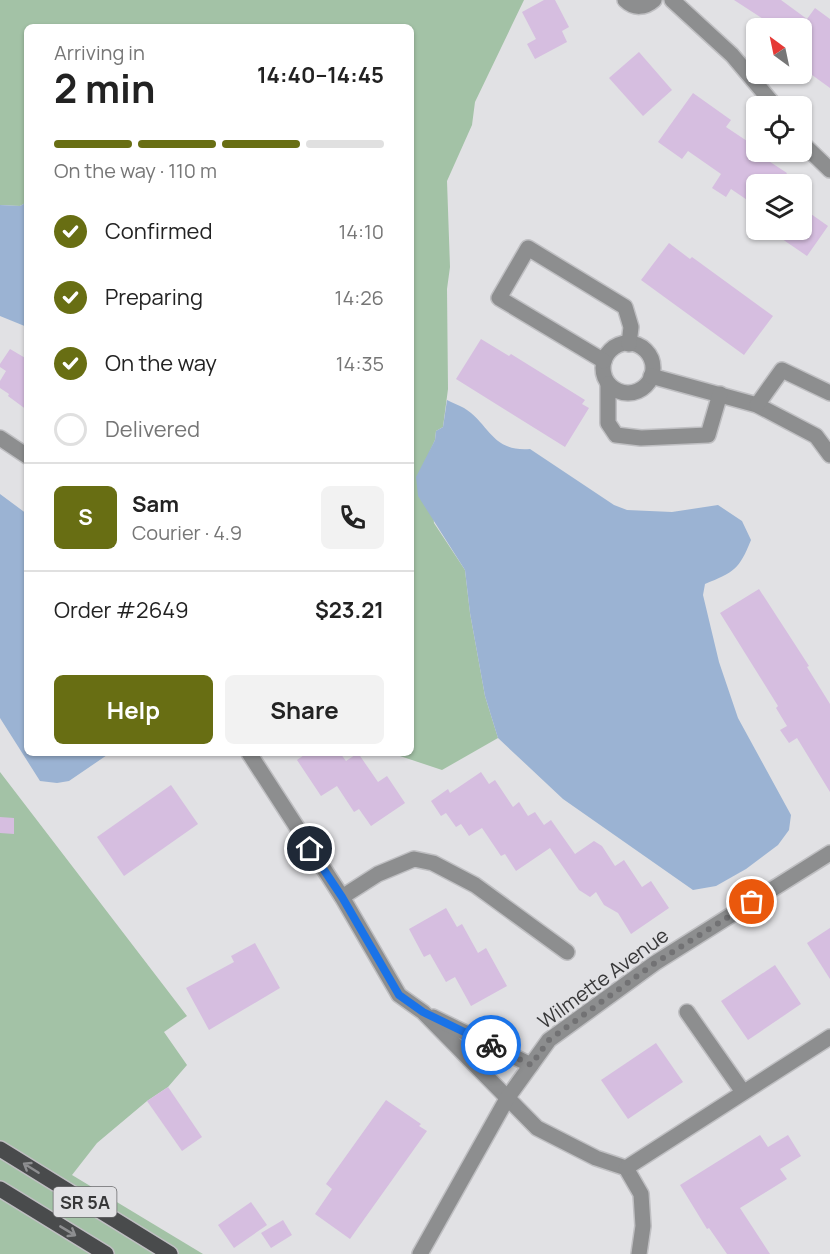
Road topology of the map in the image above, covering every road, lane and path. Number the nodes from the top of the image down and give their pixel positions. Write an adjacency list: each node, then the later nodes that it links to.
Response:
1 (625, 0): 2 (street)
2 (654, 0)
3 (672, 0): 4 (street)
4 (766, 96)
5 (812, 153): 6 (street)
6 (830, 170)
7 (629, 344): 8 (street); 8 (street); 9 (street)
8 (604, 361): 10 (street)
9 (651, 376): 10 (street); 12 (street)
10 (608, 384): 12 (street)
11 (830, 393): 13 (street)
12 (720, 394): 13 (street)
13 (757, 405): 16 (street)
14 (0, 438): 15 (street)
15 (24, 454)
16 (830, 455)
17 (251, 756): 19 (street)
18 (830, 853): 24 (street, Wilmette Avenue)
19 (342, 897): 20 (street); 21 (street)
20 (567, 952)
21 (423, 1012): 24 (street); 26 (street)
22 (687, 1012): 25 (street)
23 (830, 1036): 25 (street)
24 (531, 1065): 26 (street, Wilmette Avenue)
25 (743, 1092): 28 (street)
26 (508, 1097): 28 (street); 32 (street, Wilmette Avenue)
27 (0, 1149): 31 (main road, SR 5A, one-way to 27)
28 (626, 1168): 33 (street)
29 (0, 1189): 30 (main road, SR 5A, one-way to 30)
30 (106, 1254)
31 (170, 1254)
32 (420, 1254)
33 (639, 1254)

